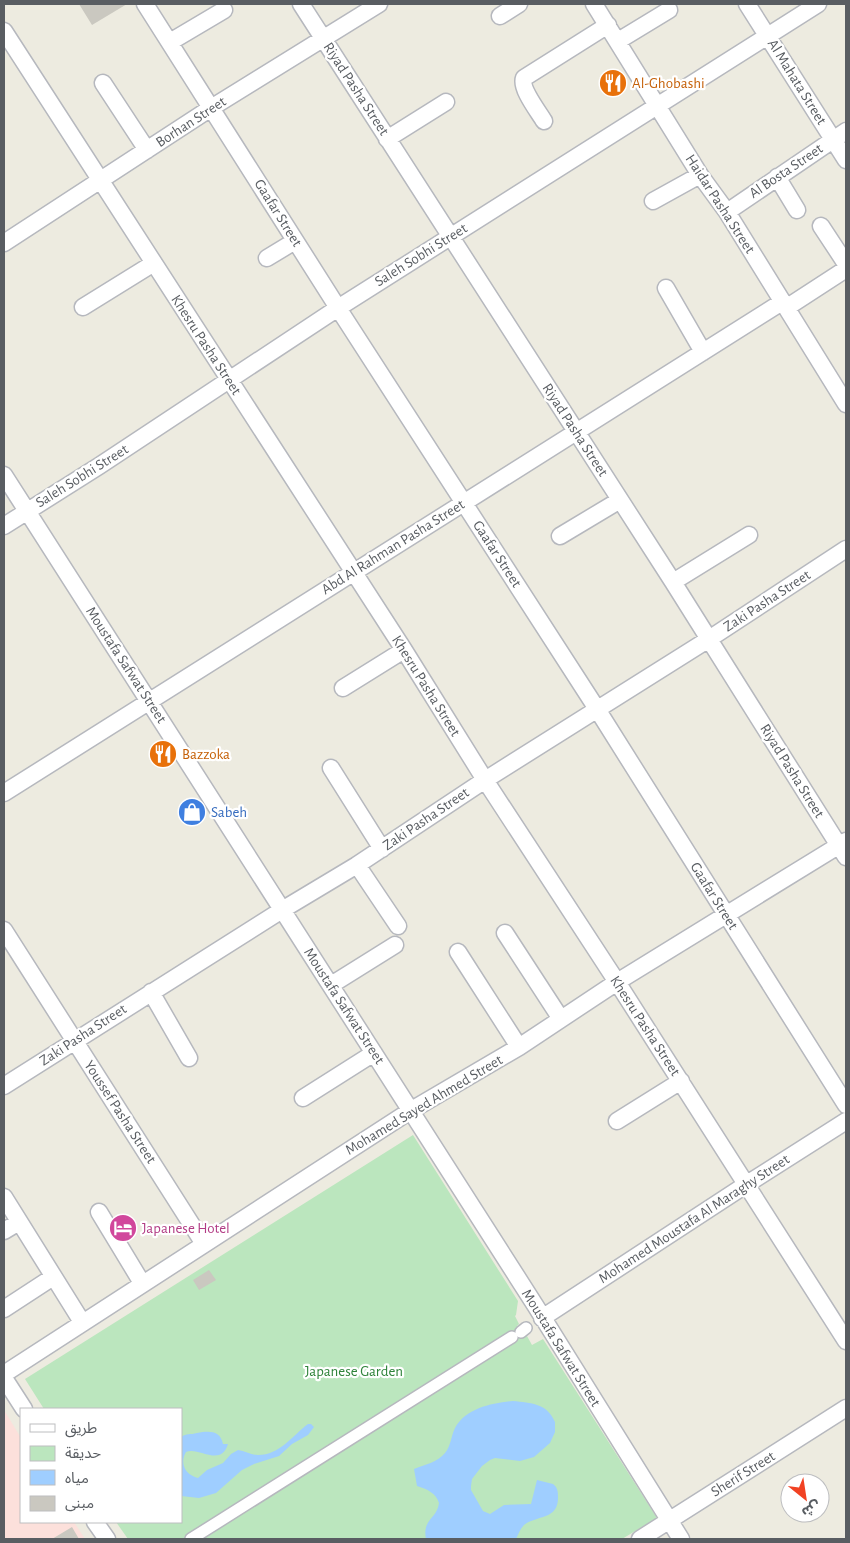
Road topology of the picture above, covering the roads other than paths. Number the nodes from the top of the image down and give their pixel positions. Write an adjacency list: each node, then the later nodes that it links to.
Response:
1 (145, 4): 16 (street, Gaafar Street)
2 (301, 4): 14 (street, Riyad Pasha Street)
3 (379, 4): 14 (street, Borhan Street)
4 (519, 4): 10 (street)
5 (594, 4): 11 (street, Haidar Pasha Street)
6 (747, 4): 13 (street, Al Mahata Street)
7 (818, 4): 13 (street, Saleh Sobhi Street)
8 (224, 10): 16 (street)
9 (670, 10): 15 (street)
10 (500, 16)
11 (608, 25): 15 (street, Haidar Pasha Street); 21 (street)
12 (4, 31): 28 (street, Khesru Pasha Street)
13 (767, 35): 19 (street, Saleh Sobhi Street); 22 (street, Al Mahata Street)
14 (324, 39): 20 (street, Borhan Street); 23 (street, Riyad Pasha Street)
15 (618, 41): 19 (street, Haidar Pasha Street)
16 (170, 42): 20 (street, Gaafar Street)
17 (103, 84): 24 (street)
18 (446, 102): 23 (street)
19 (657, 105): 26 (street, Haidar Pasha Street); 33 (street, Saleh Sobhi Street)
20 (211, 108): 24 (street, Borhan Street); 34 (street, Gaafar Street)
21 (544, 121)
22 (840, 136): 25 (street, Al Mahata Street); 27 (street, Al Bosta Street)
23 (388, 139): 33 (street, Riyad Pasha Street)
24 (147, 150): 28 (street, Borhan Street)
25 (846, 160)
26 (700, 175): 29 (street); 31 (street, Haidar Pasha Street)
27 (777, 177): 30 (street); 31 (street, Al Bosta Street)
28 (100, 180): 35 (street, Borhan Street); 37 (street, Khesru Pasha Street)
29 (653, 201)
30 (796, 210)
31 (727, 212): 41 (street, Haidar Pasha Street)
32 (821, 226): 38 (street)
33 (451, 236): 43 (street, Saleh Sobhi Street); 47 (street, Riyad Pasha Street)
34 (295, 241): 36 (street); 43 (street, Gaafar Street)
35 (4, 243)
36 (267, 258)
37 (154, 263): 42 (street); 45 (street, Khesru Pasha Street)
38 (846, 264)
39 (846, 270): 41 (street, Abd Al Rahman Pasha Street)
40 (666, 288): 44 (street)
41 (784, 305): 44 (street, Abd Al Rahman Pasha Street); 46 (street, Haidar Pasha Street)
42 (83, 307)
43 (338, 308): 45 (street, Saleh Sobhi Street); 50 (street, Gaafar Street)
44 (703, 352): 47 (street, Abd Al Rahman Pasha Street)
45 (228, 380): 51 (street, Saleh Sobhi Street); 56 (street, Khesru Pasha Street)
46 (846, 404)
47 (576, 431): 49 (street, Riyad Pasha Street); 50 (street, Abd Al Rahman Pasha Street)
48 (4, 475): 51 (street, Moustafa Safwat Street)
49 (620, 500): 54 (street); 57 (street, Riyad Pasha Street)
50 (464, 503): 56 (street, Abd Al Rahman Pasha Street); 62 (street, Gaafar Street)
51 (27, 511): 52 (street, Saleh Sobhi Street); 61 (street, Moustafa Safwat Street)
52 (4, 526)
53 (749, 535): 57 (street)
54 (560, 536)
55 (846, 550): 58 (street, Zaki Pasha Street)
56 (352, 573): 59 (street, Khesru Pasha Street); 61 (street, Abd Al Rahman Pasha Street)
57 (673, 582): 58 (street, Riyad Pasha Street)
58 (709, 640): 62 (street, Zaki Pasha Street); 66 (street, Riyad Pasha Street)
59 (404, 650): 60 (street); 64 (street, Khesru Pasha Street)
60 (344, 688)
61 (149, 701): 65 (street, Abd Al Rahman Pasha Street); 69 (street, Moustafa Safwat Street)
62 (597, 709): 64 (street, Zaki Pasha Street); 70 (street, Gaafar Street)
63 (331, 768): 67 (street)
64 (484, 780): 67 (street, Zaki Pasha Street); 76 (street, Khesru Pasha Street)
65 (4, 793)
66 (844, 848): 70 (street, Mohamed Sayed Ahmed Street)
67 (382, 849): 68 (street, Zaki Pasha Street)
68 (357, 865): 69 (street, Zaki Pasha Street); 71 (street)
69 (282, 910): 77 (street, Moustafa Safwat Street); 78 (street, Zaki Pasha Street)
70 (726, 915): 76 (street, Mohamed Sayed Ahmed Street); 87 (street, Gaafar Street)
71 (398, 926)
72 (4, 930): 80 (street, Youssef Pasha Street)
73 (504, 933): 79 (street)
74 (395, 945): 77 (street)
75 (458, 952): 81 (street)
76 (617, 982): 79 (street, Mohamed Sayed Ahmed Street); 84 (street, Khesru Pasha Street)
77 (331, 986): 82 (street, Moustafa Safwat Street)
78 (151, 992): 80 (street, Zaki Pasha Street); 83 (street)
79 (561, 1018): 81 (street, Mohamed Sayed Ahmed Street)
80 (74, 1041): 85 (street, Zaki Pasha Street); 96 (street, Youssef Pasha Street)
81 (519, 1047): 88 (street, Mohamed Sayed Ahmed Street)
82 (374, 1053): 86 (street); 88 (street, Moustafa Safwat Street)
83 (190, 1058)
84 (681, 1081): 89 (street); 91 (street, Khesru Pasha Street)
85 (4, 1086)
86 (303, 1098)
87 (846, 1105)
88 (410, 1111): 96 (street, Mohamed Sayed Ahmed Street); 100 (street, Moustafa Safwat Street)
89 (617, 1121)
90 (846, 1121): 91 (street, Mohamed Moustafa Al Maraghy Street)
91 (747, 1184): 100 (street, Mohamed Moustafa Al Maraghy Street); 103 (street, Khesru Pasha Street)
92 (4, 1197): 94 (street)
93 (99, 1212): 98 (street)
94 (19, 1222): 95 (street); 97 (street)
95 (4, 1232)
96 (204, 1244): 98 (street, Mohamed Sayed Ahmed Street)
97 (53, 1277): 99 (street); 101 (street)
98 (142, 1283): 101 (street, Mohamed Sayed Ahmed Street)
99 (4, 1309)
100 (542, 1318): 108 (street, Moustafa Safwat Street)
101 (82, 1322): 104 (street, Mohamed Sayed Ahmed Street)
102 (520, 1332): 111 (street)
103 (846, 1341)
104 (4, 1374)
105 (4, 1378): 106 (street)
106 (23, 1408)
107 (846, 1408): 108 (street, Sherif Street)
108 (669, 1521): 112 (street, Sherif Street); 113 (street, Moustafa Safwat Street)
109 (96, 1523): 110 (street)
110 (106, 1539)
111 (191, 1539)
112 (640, 1539)
113 (681, 1539)

